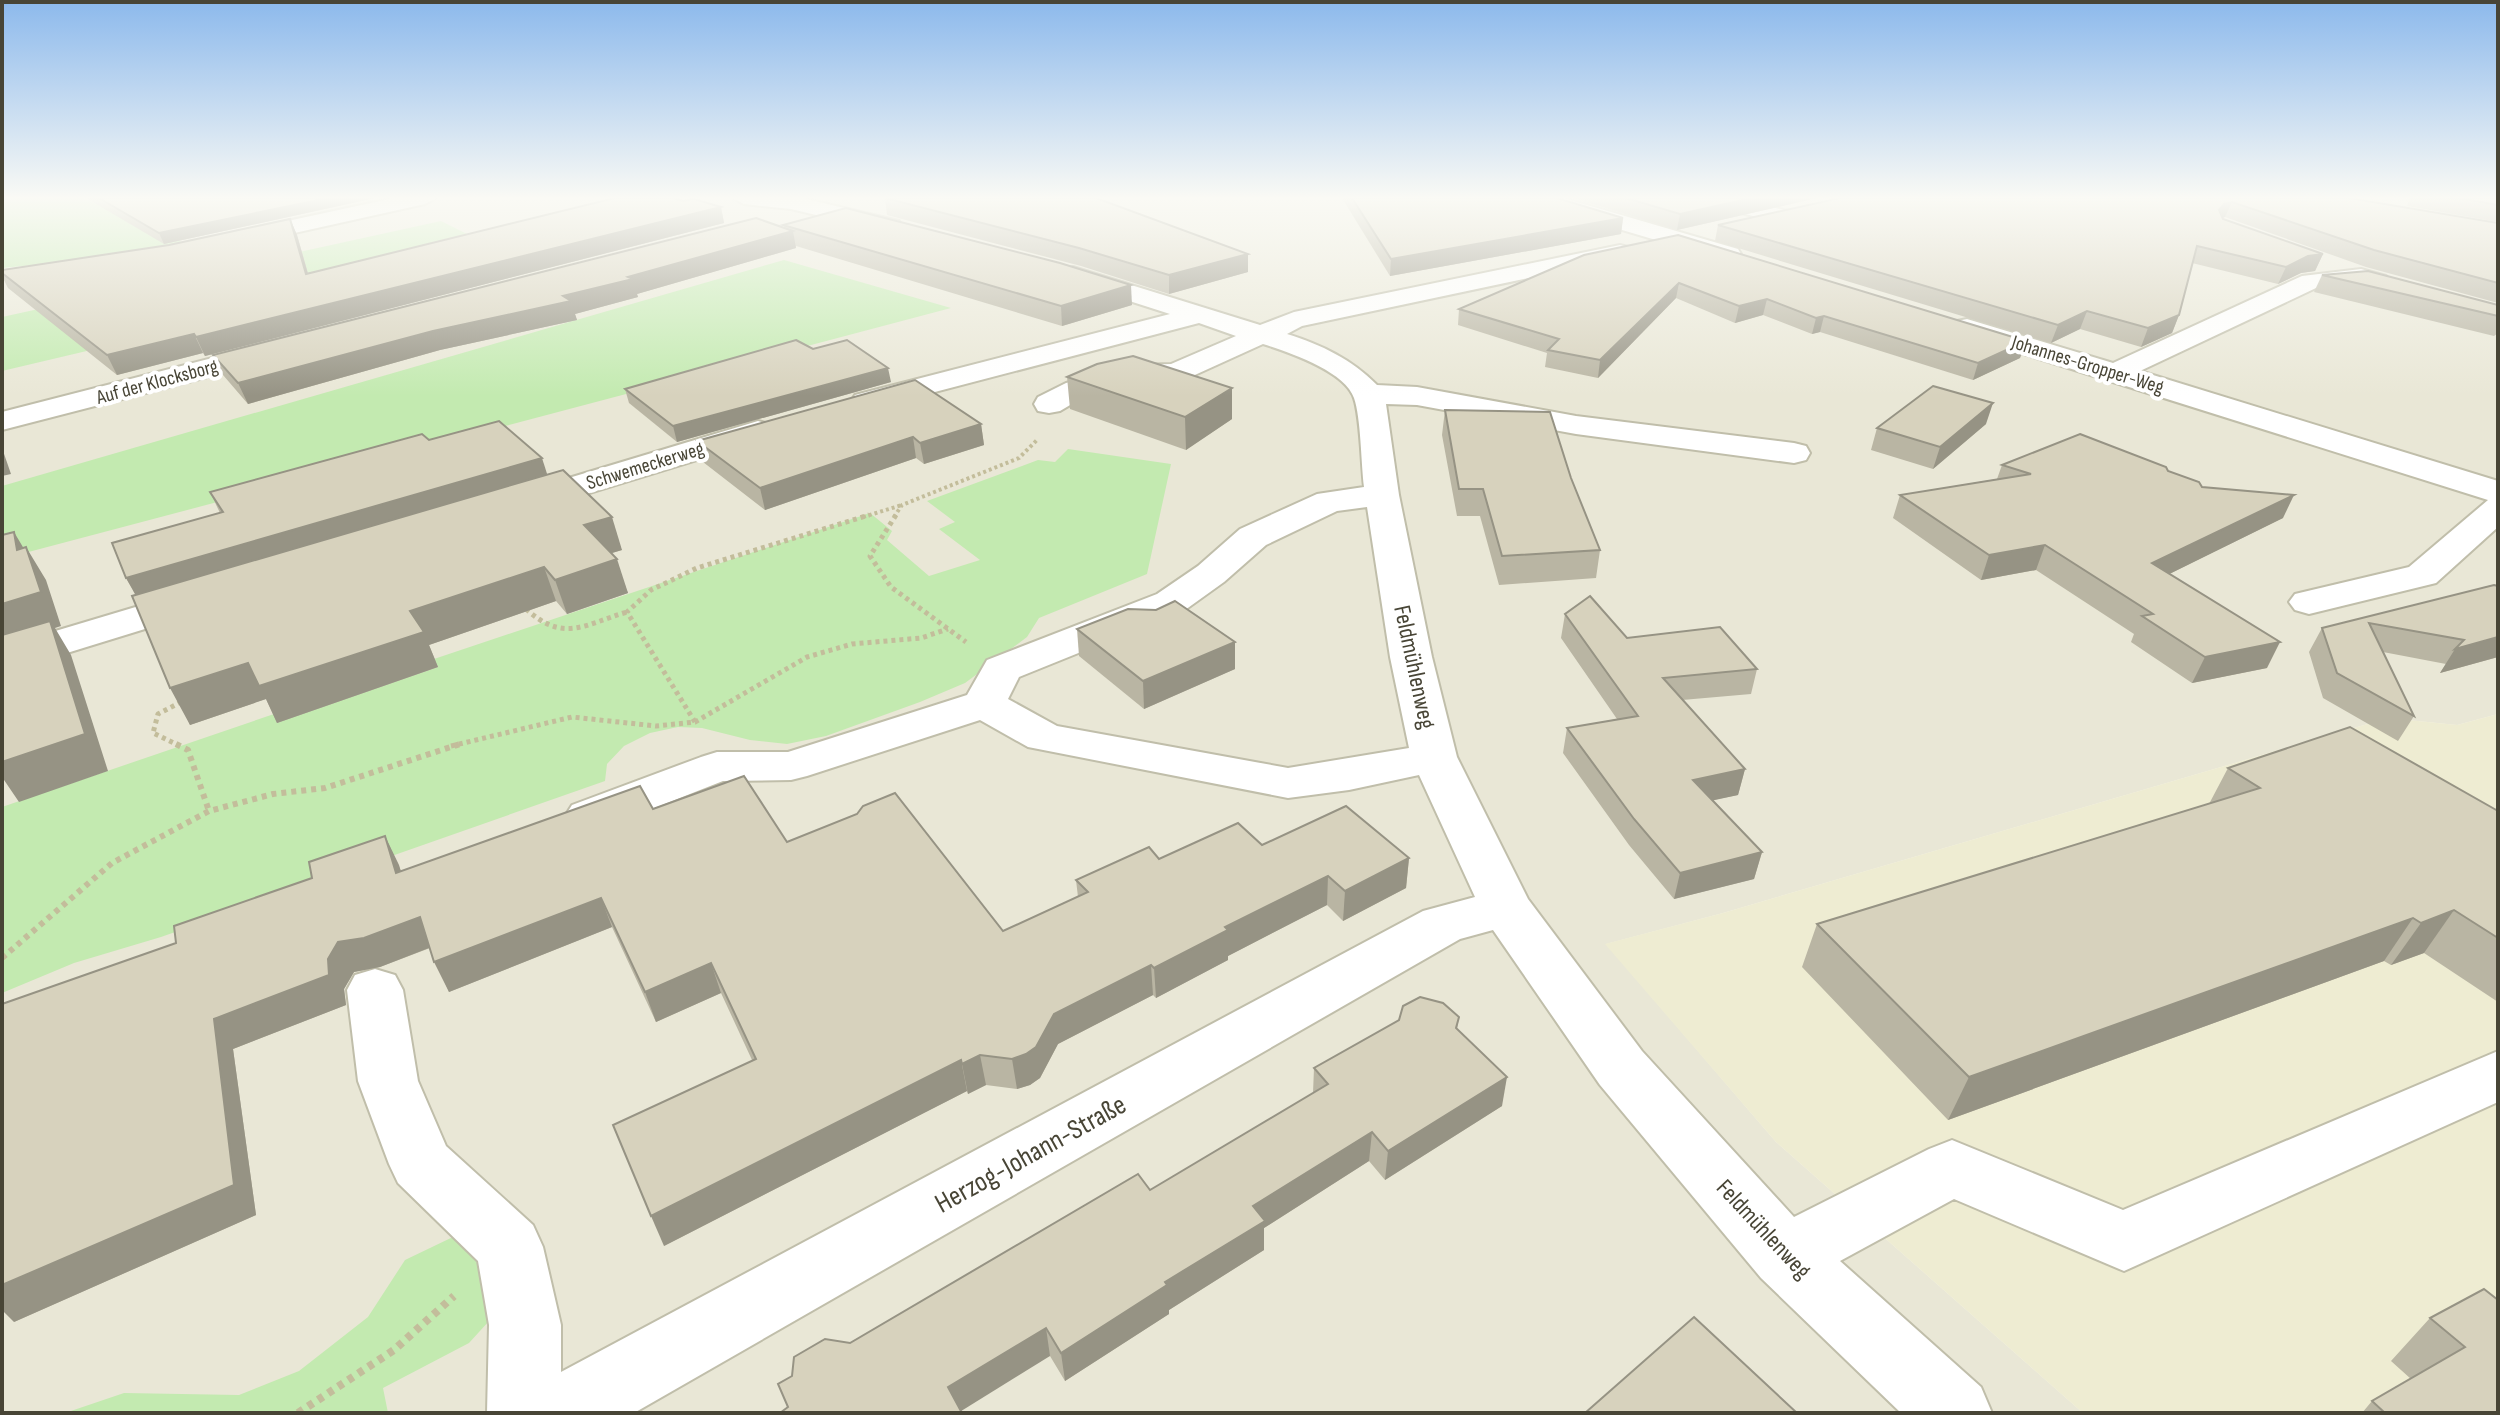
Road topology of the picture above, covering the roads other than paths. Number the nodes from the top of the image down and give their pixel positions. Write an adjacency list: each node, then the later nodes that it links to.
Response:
1 (1561, 264): 10 (street)
2 (1759, 264): 4 (street)
3 (2329, 264): 6 (street)
4 (1762, 265)
5 (1042, 266): 8 (street)
6 (2361, 277): 7 (street); 12 (street)
7 (2406, 288)
8 (1200, 315): 10 (street); 15 (street)
9 (1939, 319): 12 (street, Johannes-Gropper-Weg)
10 (1261, 334): 13 (street); 14 (street)
11 (306, 343): 16 (street, Auf der Klocksborg)
12 (2117, 373): 19 (street, Johannes-Gropper-Weg)
13 (1369, 394): 18 (street); 20 (street, Feldmühlenweg)
14 (1049, 404)
15 (841, 407)
16 (2, 421)
17 (781, 424): 22 (street, Schwemeckerweg)
18 (1794, 453)
19 (2498, 492)
20 (1382, 495): 26 (street); 27 (street, Feldmühlenweg)
21 (2498, 508): 24 (street)
22 (491, 512)
23 (231, 590): 25 (street)
24 (2309, 602)
25 (2, 660)
26 (993, 686): 27 (street); 28 (street)
27 (1434, 757): 29 (street, Feldmühlenweg)
28 (544, 833)
29 (1506, 908): 32 (street, Feldmühlenweg); 34 (street, Herzog-Johann-Straße)
30 (375, 990): 33 (street)
31 (2498, 1075): 32 (street)
32 (1785, 1256): 35 (street, Feldmühlenweg)
33 (524, 1413)
34 (561, 1413)
35 (1955, 1413)

